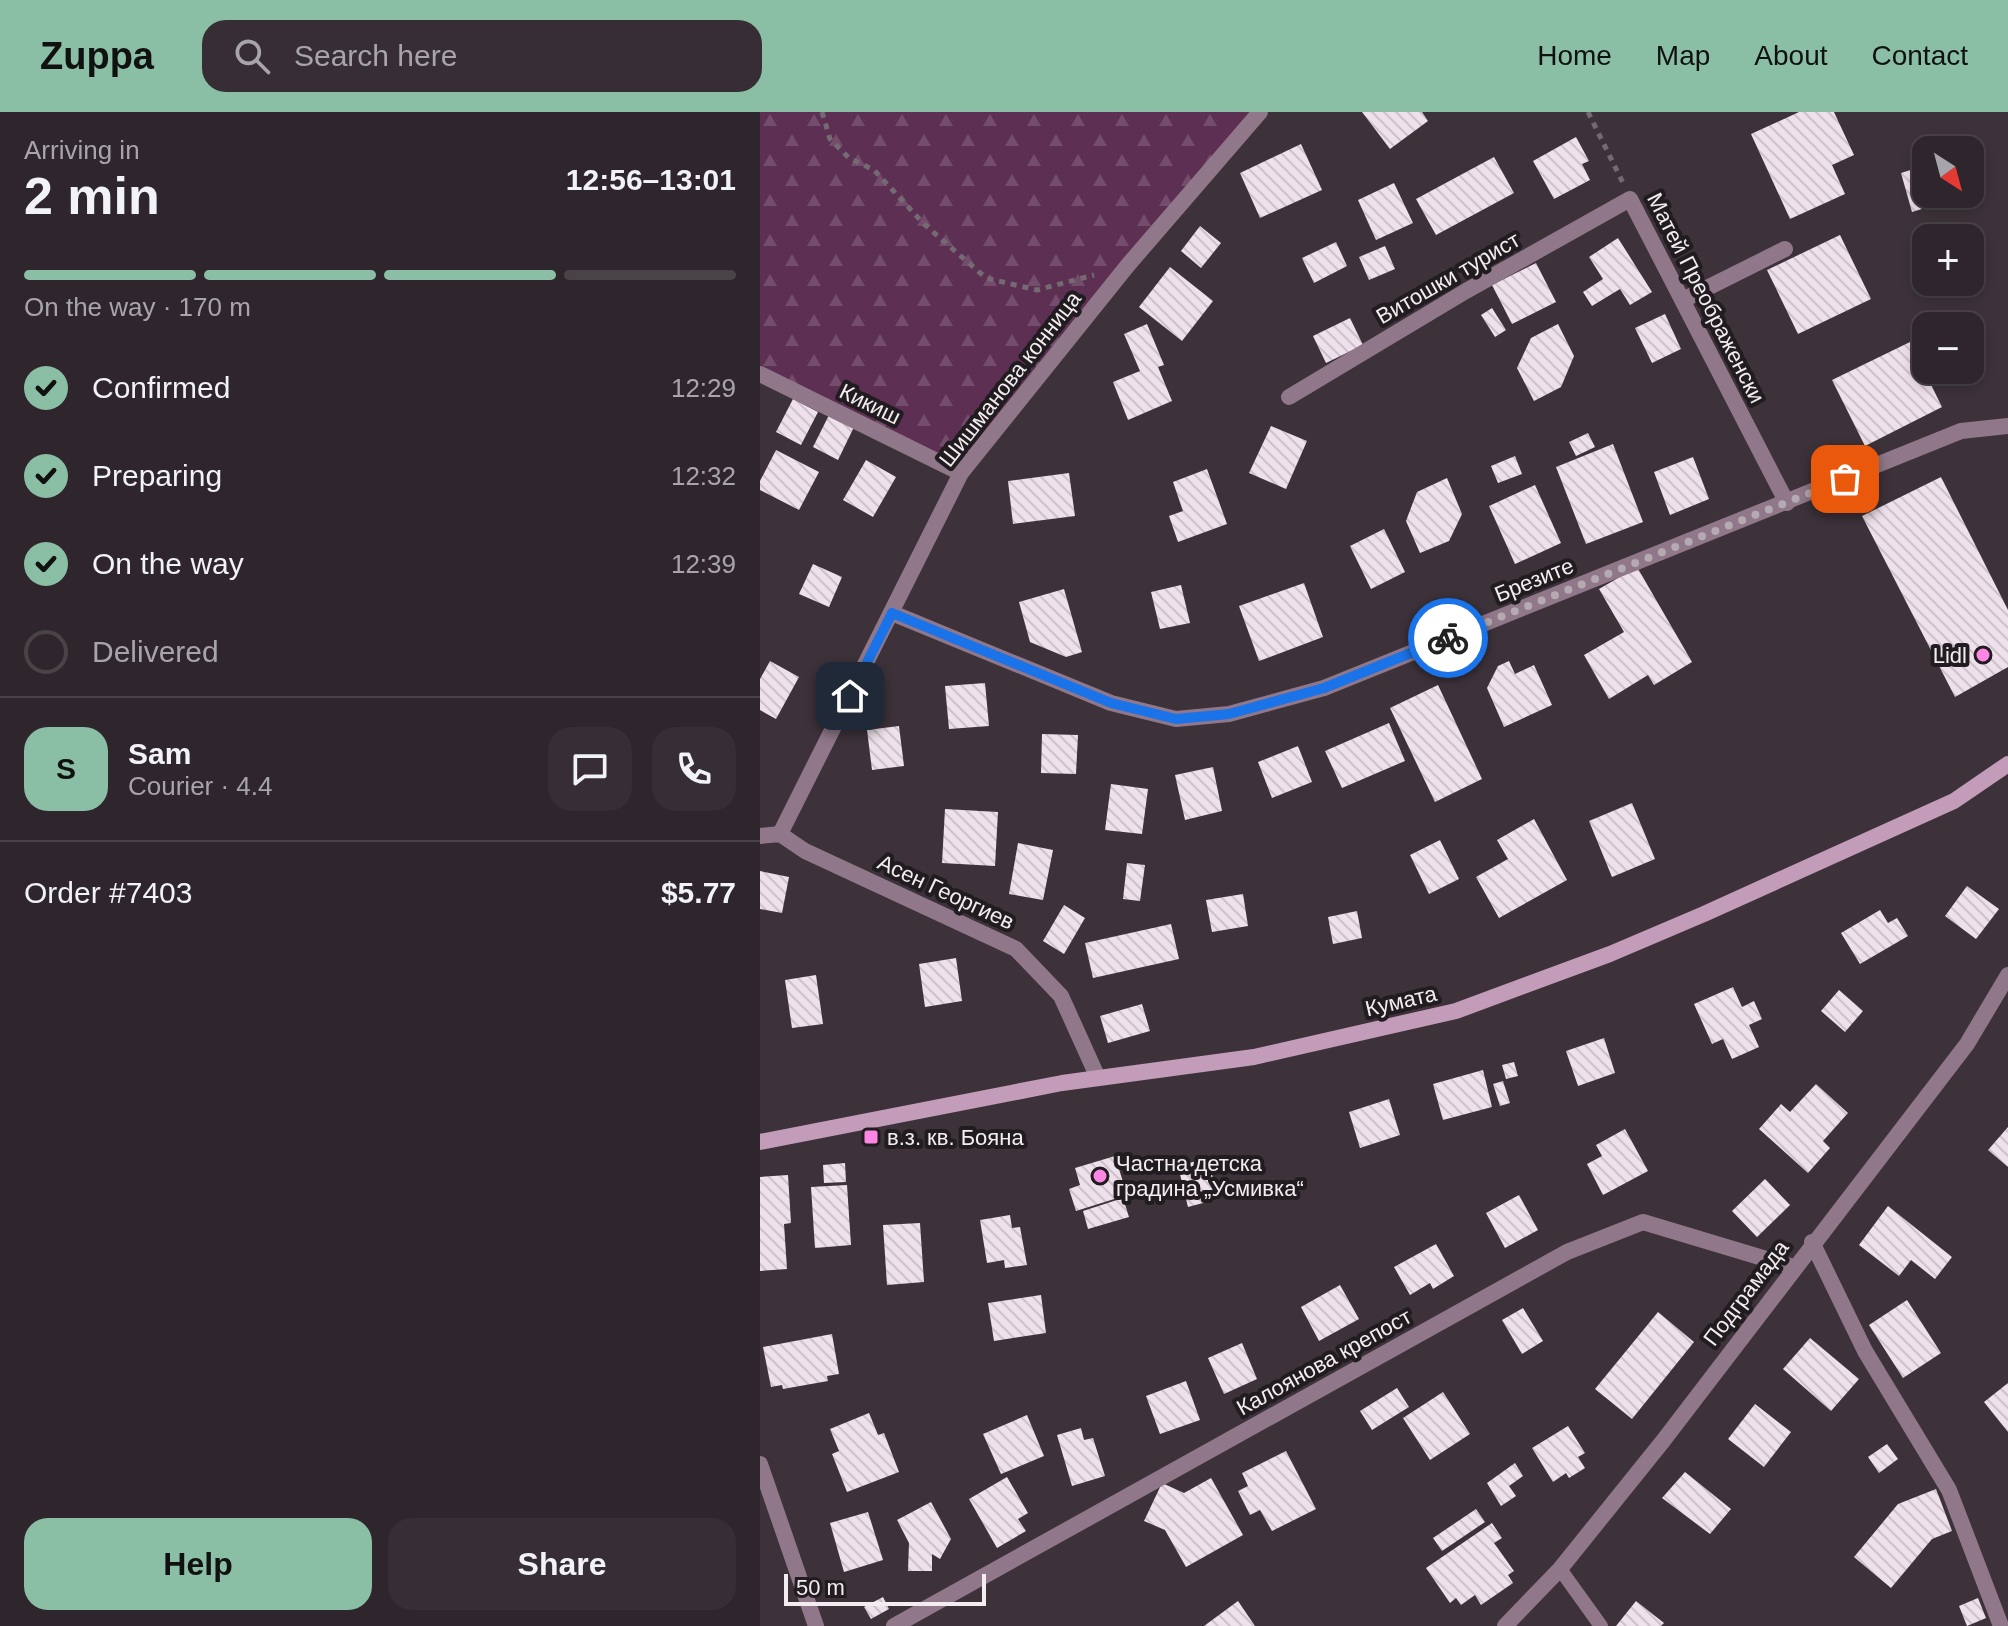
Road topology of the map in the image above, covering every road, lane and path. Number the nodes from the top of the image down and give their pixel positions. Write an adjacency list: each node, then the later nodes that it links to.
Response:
1 (822, 112): 6 (path)
2 (1260, 112): 6 (street, Шишманова конница)
3 (1588, 112): 4 (path, Матей Преображенски)
4 (1630, 199): 7 (street, Матей Преображенски); 9 (street, Витошки турист)
5 (1785, 249): 7 (street)
6 (1128, 265): 11 (street, Шишманова конница)
7 (1683, 300): 12 (street, Матей Преображенски)
8 (760, 374): 11 (street, Кикиш)
9 (1289, 397)
10 (2008, 426): 12 (street, Брезите)
11 (961, 473): 13 (street, Шишманова конница)
12 (1787, 503): 13 (street, Брезите)
13 (892, 613): 15 (street, Шишманова конница)
14 (2008, 764): 18 (main road, Кумата)
15 (780, 834): 16 (street); 18 (street, Асен Георгиев)
16 (760, 836)
17 (2008, 975): 20 (street, Подграмада)
18 (1098, 1078): 19 (main road, Кумата)
19 (760, 1142)
20 (1812, 1242): 21 (street, Подграмада); 28 (street)
21 (1793, 1267): 23 (street, Подграмада); 25 (street, Калоянова крепост)
22 (760, 1464): 24 (street)
23 (1560, 1569): 26 (street, Подграмада); 27 (lane)
24 (816, 1626)
25 (894, 1626)
26 (1505, 1626)
27 (1601, 1626)
28 (2001, 1626)

